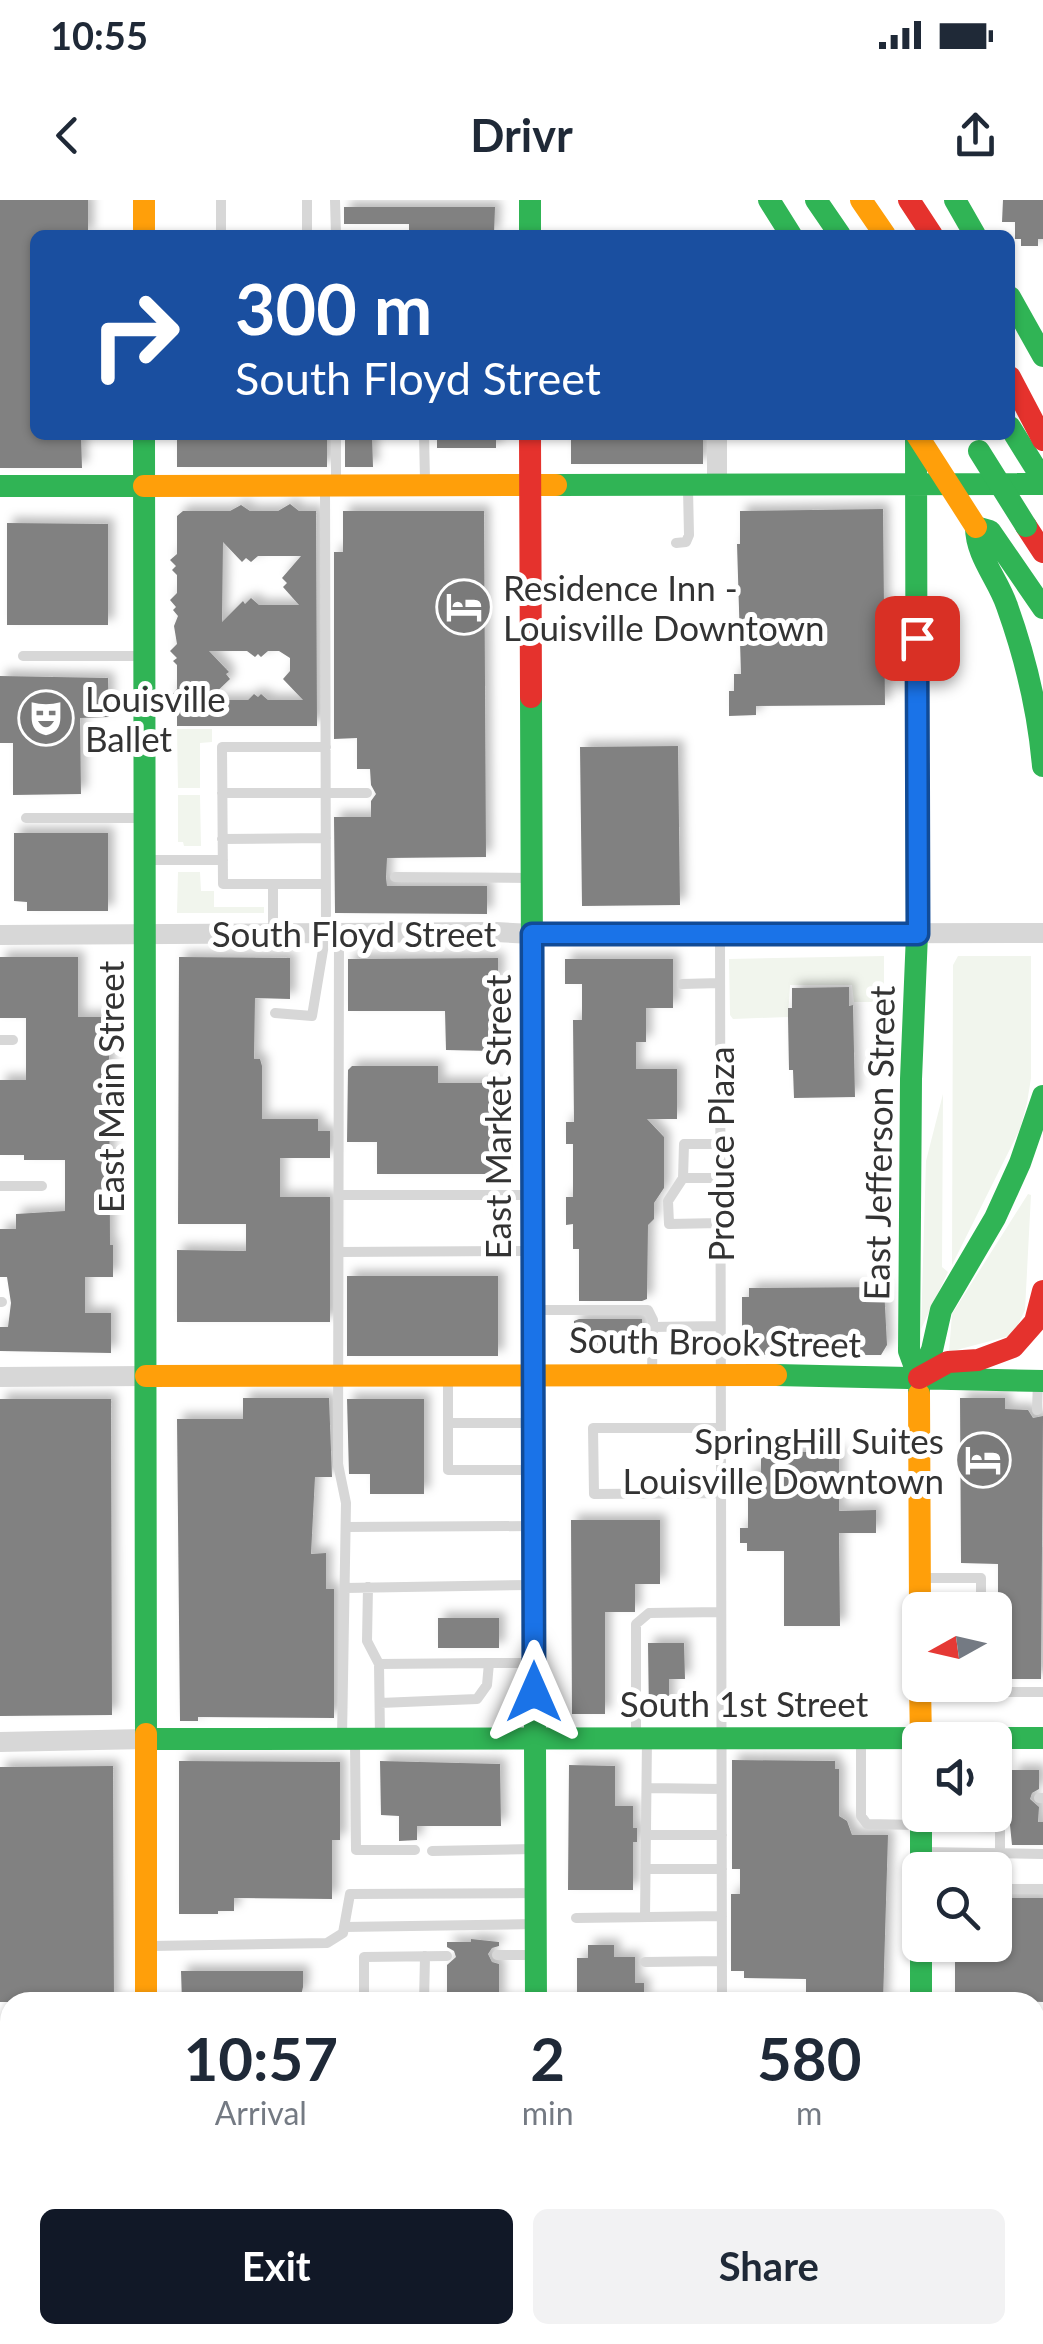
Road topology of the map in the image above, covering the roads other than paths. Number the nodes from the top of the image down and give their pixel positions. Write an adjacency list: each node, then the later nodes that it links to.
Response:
1 (144, 200): 11 (main road)
2 (221, 200): 12 (lane)
3 (306, 200): 13 (lane)
4 (336, 200): 14 (lane)
5 (530, 200): 15 (main road)
6 (769, 200): 16 (main road)
7 (816, 200): 17 (main road)
8 (912, 200): 19 (main road); 20 (main road, bridge)
9 (955, 200): 21 (main road)
10 (866, 207): 18 (main road)
11 (144, 230)
12 (221, 230)
13 (307, 230)
14 (336, 230)
15 (530, 230)
16 (789, 230)
17 (837, 230)
18 (882, 230)
19 (915, 230)
20 (929, 230)
21 (972, 230)
22 (1015, 306): 23 (main road)
23 (1043, 356)
24 (1019, 420): 32 (main road); 34 (main road)
25 (144, 440): 39 (main road, East Main Street)
26 (336, 440): 40 (lane)
27 (424, 440): 41 (lane)
28 (530, 440): 42 (main road, East Market Street)
29 (717, 440): 36 (street)
30 (916, 440): 37 (main road, East Jefferson Street)
31 (919, 440): 43 (main road, bridge)
32 (1043, 440)
33 (974, 443): 45 (main road, bridge)
34 (1043, 482): 37 (main road)
35 (688, 484): 36 (main road); 42 (main road); 44 (lane)
36 (717, 484): 37 (main road)
37 (917, 484): 70 (main road, East Jefferson Street)
38 (0, 486): 39 (main road)
39 (144, 486): 40 (main road); 48 (main road, East Main Street)
40 (331, 486): 41 (main road); 49 (lane)
41 (425, 486): 42 (main road)
42 (530, 486): 61 (main road, East Market Street)
43 (976, 526): 46 (main road); 50 (main road)
44 (676, 544)
45 (1043, 552)
46 (1043, 608)
47 (24, 656): 48 (lane)
48 (144, 656): 55 (main road, East Main Street)
49 (326, 747): 51 (lane); 52 (lane)
50 (1043, 766)
51 (222, 793): 52 (lane); 56 (lane)
52 (326, 793): 53 (lane); 57 (lane)
53 (367, 793)
54 (26, 818): 55 (lane)
55 (144, 818): 58 (main road, East Main Street)
56 (222, 838): 57 (lane); 59 (lane)
57 (326, 838): 63 (lane)
58 (144, 860): 59 (lane); 67 (main road, East Main Street)
59 (222, 860): 62 (lane)
60 (395, 878): 61 (lane)
61 (532, 878): 68 (main road, East Market Street)
62 (273, 884): 63 (lane); 64 (lane)
63 (326, 884): 65 (lane)
64 (274, 932): 65 (street, South Floyd Street); 67 (street, South Floyd Street)
65 (332, 932): 68 (street, South Floyd Street); 74 (lane); 84 (lane)
66 (1043, 933): 70 (street, South Floyd Street)
67 (145, 934): 71 (street, South Floyd Street); 97 (main road, East Main Street)
68 (532, 934): 69 (street, South Floyd Street); 83 (main road, East Market Street)
69 (720, 934): 70 (street, South Floyd Street); 73 (lane, Produce Plaza)
70 (918, 934): 99 (main road, East Jefferson Street)
71 (0, 935)
72 (682, 984): 73 (lane)
73 (720, 984): 78 (lane, Produce Plaza)
74 (275, 1013)
75 (0, 1040): 76 (lane)
76 (13, 1040)
77 (1043, 1096): 99 (main road)
78 (720, 1144): 79 (lane); 80 (lane, Produce Plaza)
79 (683, 1178): 80 (lane); 85 (lane)
80 (720, 1178): 85 (lane, Produce Plaza)
81 (0, 1186): 82 (lane)
82 (42, 1186)
83 (532, 1194): 84 (lane); 86 (main road, East Market Street)
84 (339, 1195): 87 (lane)
85 (720, 1223): 90 (lane, Produce Plaza)
86 (533, 1251): 87 (lane); 89 (main road, East Market Street)
87 (340, 1252): 92 (lane)
88 (1043, 1291): 99 (main road)
89 (533, 1310): 91 (lane); 94 (main road, East Market Street)
90 (720, 1326): 91 (lane); 96 (lane, Produce Plaza)
91 (652, 1327): 95 (lane)
92 (340, 1374): 93 (main road, South Brook Street); 97 (main road, South Brook Street); 108 (lane)
93 (448, 1374): 94 (main road, South Brook Street); 102 (lane)
94 (533, 1374): 95 (main road, South Brook Street); 103 (main road, East Market Street)
95 (652, 1374): 96 (main road, South Brook Street)
96 (720, 1374): 99 (main road, South Brook Street); 104 (lane, Produce Plaza)
97 (146, 1376): 98 (street); 132 (main road, East Main Street)
98 (0, 1377)
99 (919, 1378): 100 (main road, South Brook Street); 110 (main road, East Jefferson Street)
100 (1040, 1381): 101 (lane)
101 (1037, 1410)
102 (448, 1423): 103 (lane); 105 (lane)
103 (533, 1423): 105 (main road, East Market Street)
104 (721, 1428): 106 (lane, Produce Plaza); 106 (lane)
105 (533, 1470): 107 (main road, East Market Street)
106 (721, 1493): 117 (lane, Produce Plaza)
107 (533, 1526): 108 (lane); 112 (main road, East Market Street)
108 (346, 1527): 114 (lane)
109 (981, 1564): 111 (lane)
110 (920, 1578): 111 (lane); 115 (main road, East Jefferson Street)
111 (981, 1578): 116 (lane)
112 (533, 1585): 113 (lane); 120 (main road, East Market Street)
113 (368, 1587): 114 (lane); 119 (lane)
114 (344, 1588): 124 (lane)
115 (920, 1592)
116 (981, 1592)
117 (721, 1612): 127 (lane); 133 (lane, Produce Plaza)
118 (488, 1663): 119 (lane); 120 (lane); 123 (lane)
119 (379, 1664): 123 (lane)
120 (534, 1664): 126 (main road, East Market Street)
121 (1012, 1690): 122 (lane)
122 (1043, 1692)
123 (380, 1703): 125 (lane)
124 (349, 1738): 125 (main road, South 1st Street); 132 (main road, South 1st Street); 141 (lane)
125 (380, 1738): 126 (main road, South 1st Street)
126 (534, 1738): 127 (main road, South 1st Street); 140 (main road, East Market Street)
127 (641, 1738): 133 (main road, South 1st Street); 135 (lane)
128 (861, 1738): 129 (main road, South 1st Street); 133 (main road, South 1st Street); 137 (lane)
129 (902, 1738)
130 (1012, 1738): 131 (main road, South 1st Street)
131 (1043, 1738)
132 (146, 1739): 134 (street); 155 (main road, East Main Street)
133 (721, 1739): 136 (lane, Produce Plaza)
134 (0, 1742)
135 (646, 1788): 136 (lane); 139 (lane)
136 (721, 1790): 138 (lane, Produce Plaza)
137 (902, 1821)
138 (722, 1835): 139 (lane); 146 (lane, Produce Plaza)
139 (646, 1836): 145 (lane)
140 (534, 1849): 142 (lane); 149 (main road, East Market Street)
141 (415, 1850)
142 (432, 1851)
143 (1012, 1853): 144 (lane)
144 (1043, 1854)
145 (646, 1869): 146 (lane); 151 (lane)
146 (722, 1869): 150 (lane, Produce Plaza)
147 (1012, 1889): 148 (lane)
148 (1043, 1889)
149 (535, 1892): 153 (main road, East Market Street); 154 (lane)
150 (722, 1916): 151 (lane); 160 (lane, Produce Plaza)
151 (645, 1917): 152 (lane)
152 (576, 1918)
153 (535, 1924): 154 (lane); 157 (main road, East Market Street)
154 (345, 1927): 155 (lane)
155 (146, 1946): 163 (main road, East Main Street)
156 (498, 1955): 157 (lane)
157 (536, 1955): 166 (main road, East Market Street)
158 (425, 1956): 159 (lane); 164 (lane); 165 (lane)
159 (446, 1956)
160 (722, 1961): 161 (lane); 167 (lane, Produce Plaza)
161 (645, 1962)
162 (920, 1962): 168 (main road)
163 (146, 1992)
164 (364, 1992)
165 (424, 1992)
166 (536, 1992)
167 (722, 1992)
168 (921, 1992)

